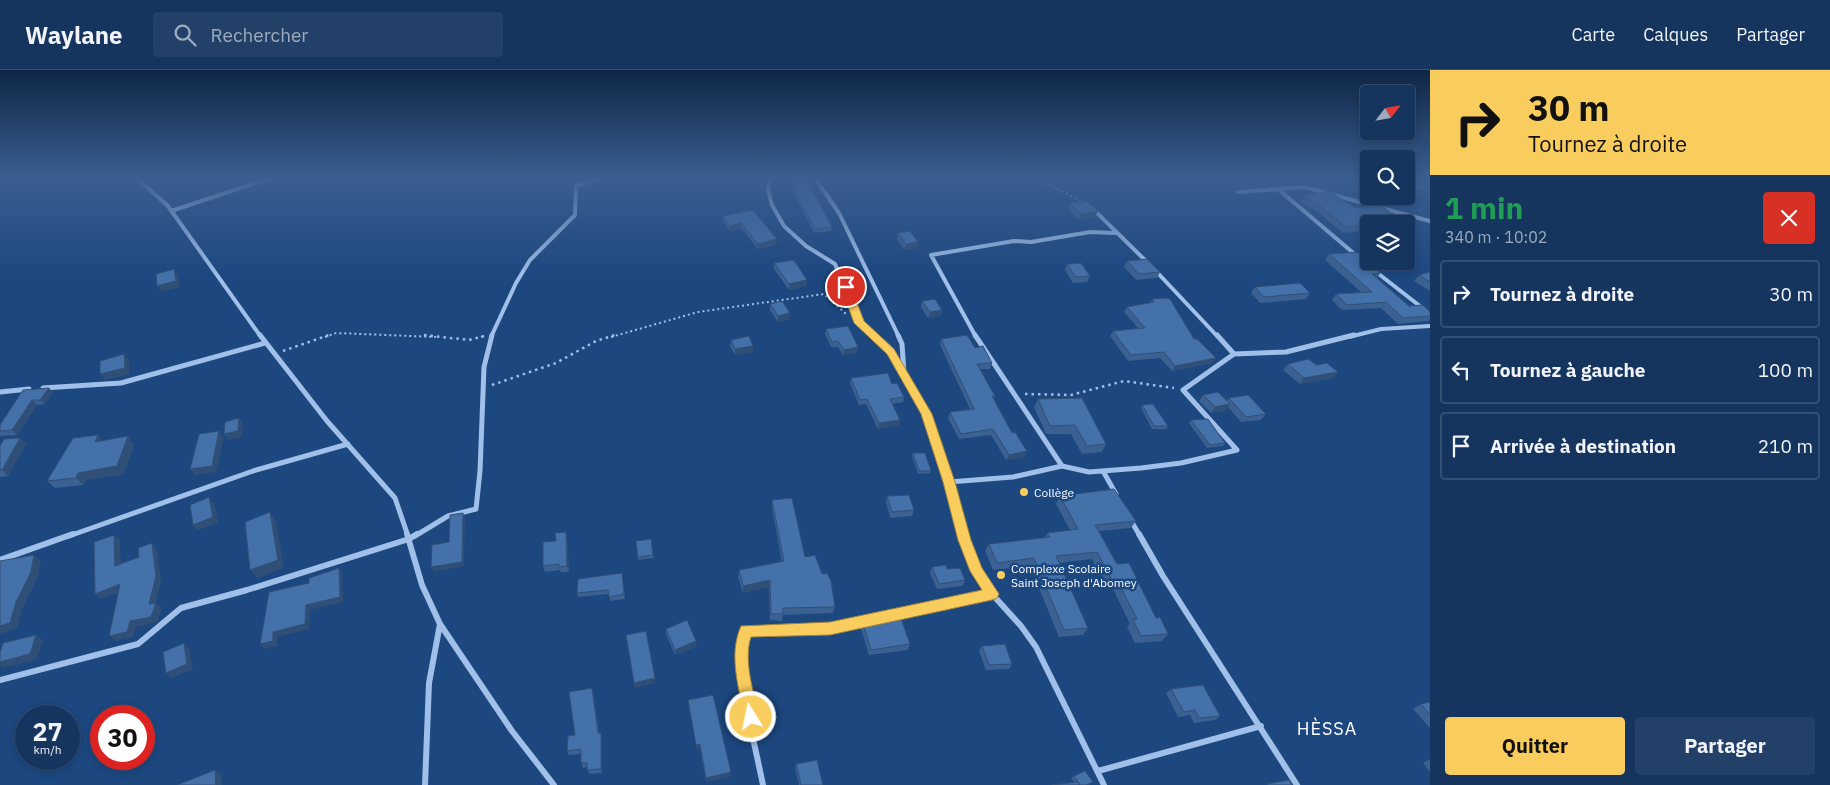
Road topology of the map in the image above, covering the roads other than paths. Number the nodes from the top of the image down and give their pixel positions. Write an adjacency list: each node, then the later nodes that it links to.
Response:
1 (171, 211): 14 (street)
2 (575, 211): 24 (street)
3 (776, 211): 16 (street)
4 (838, 211): 16 (street)
5 (1094, 211): 9 (street)
6 (1305, 211): 10 (street)
7 (1394, 211): 8 (street)
8 (1430, 221)
9 (1116, 233): 15 (street); 19 (street)
10 (1360, 258)
11 (1375, 270): 12 (street)
12 (1430, 314)
13 (1430, 326): 15 (street)
14 (265, 343): 17 (street); 18 (street)
15 (1234, 354): 20 (street)
16 (905, 376): 21 (street)
17 (0, 392)
18 (348, 444): 24 (street); 25 (street)
19 (1062, 466): 20 (street); 21 (street)
20 (1103, 471): 22 (street)
21 (949, 482): 26 (street)
22 (1121, 503)
23 (1126, 511): 29 (street)
24 (410, 539): 27 (street); 28 (street)
25 (0, 560)
26 (992, 594): 30 (street); 33 (street)
27 (440, 624): 31 (street); 32 (street)
28 (0, 680)
29 (1261, 726): 30 (street); 35 (street)
30 (1098, 771): 34 (street)
31 (425, 785)
32 (554, 785)
33 (763, 785)
34 (1104, 785)
35 (1297, 785)

